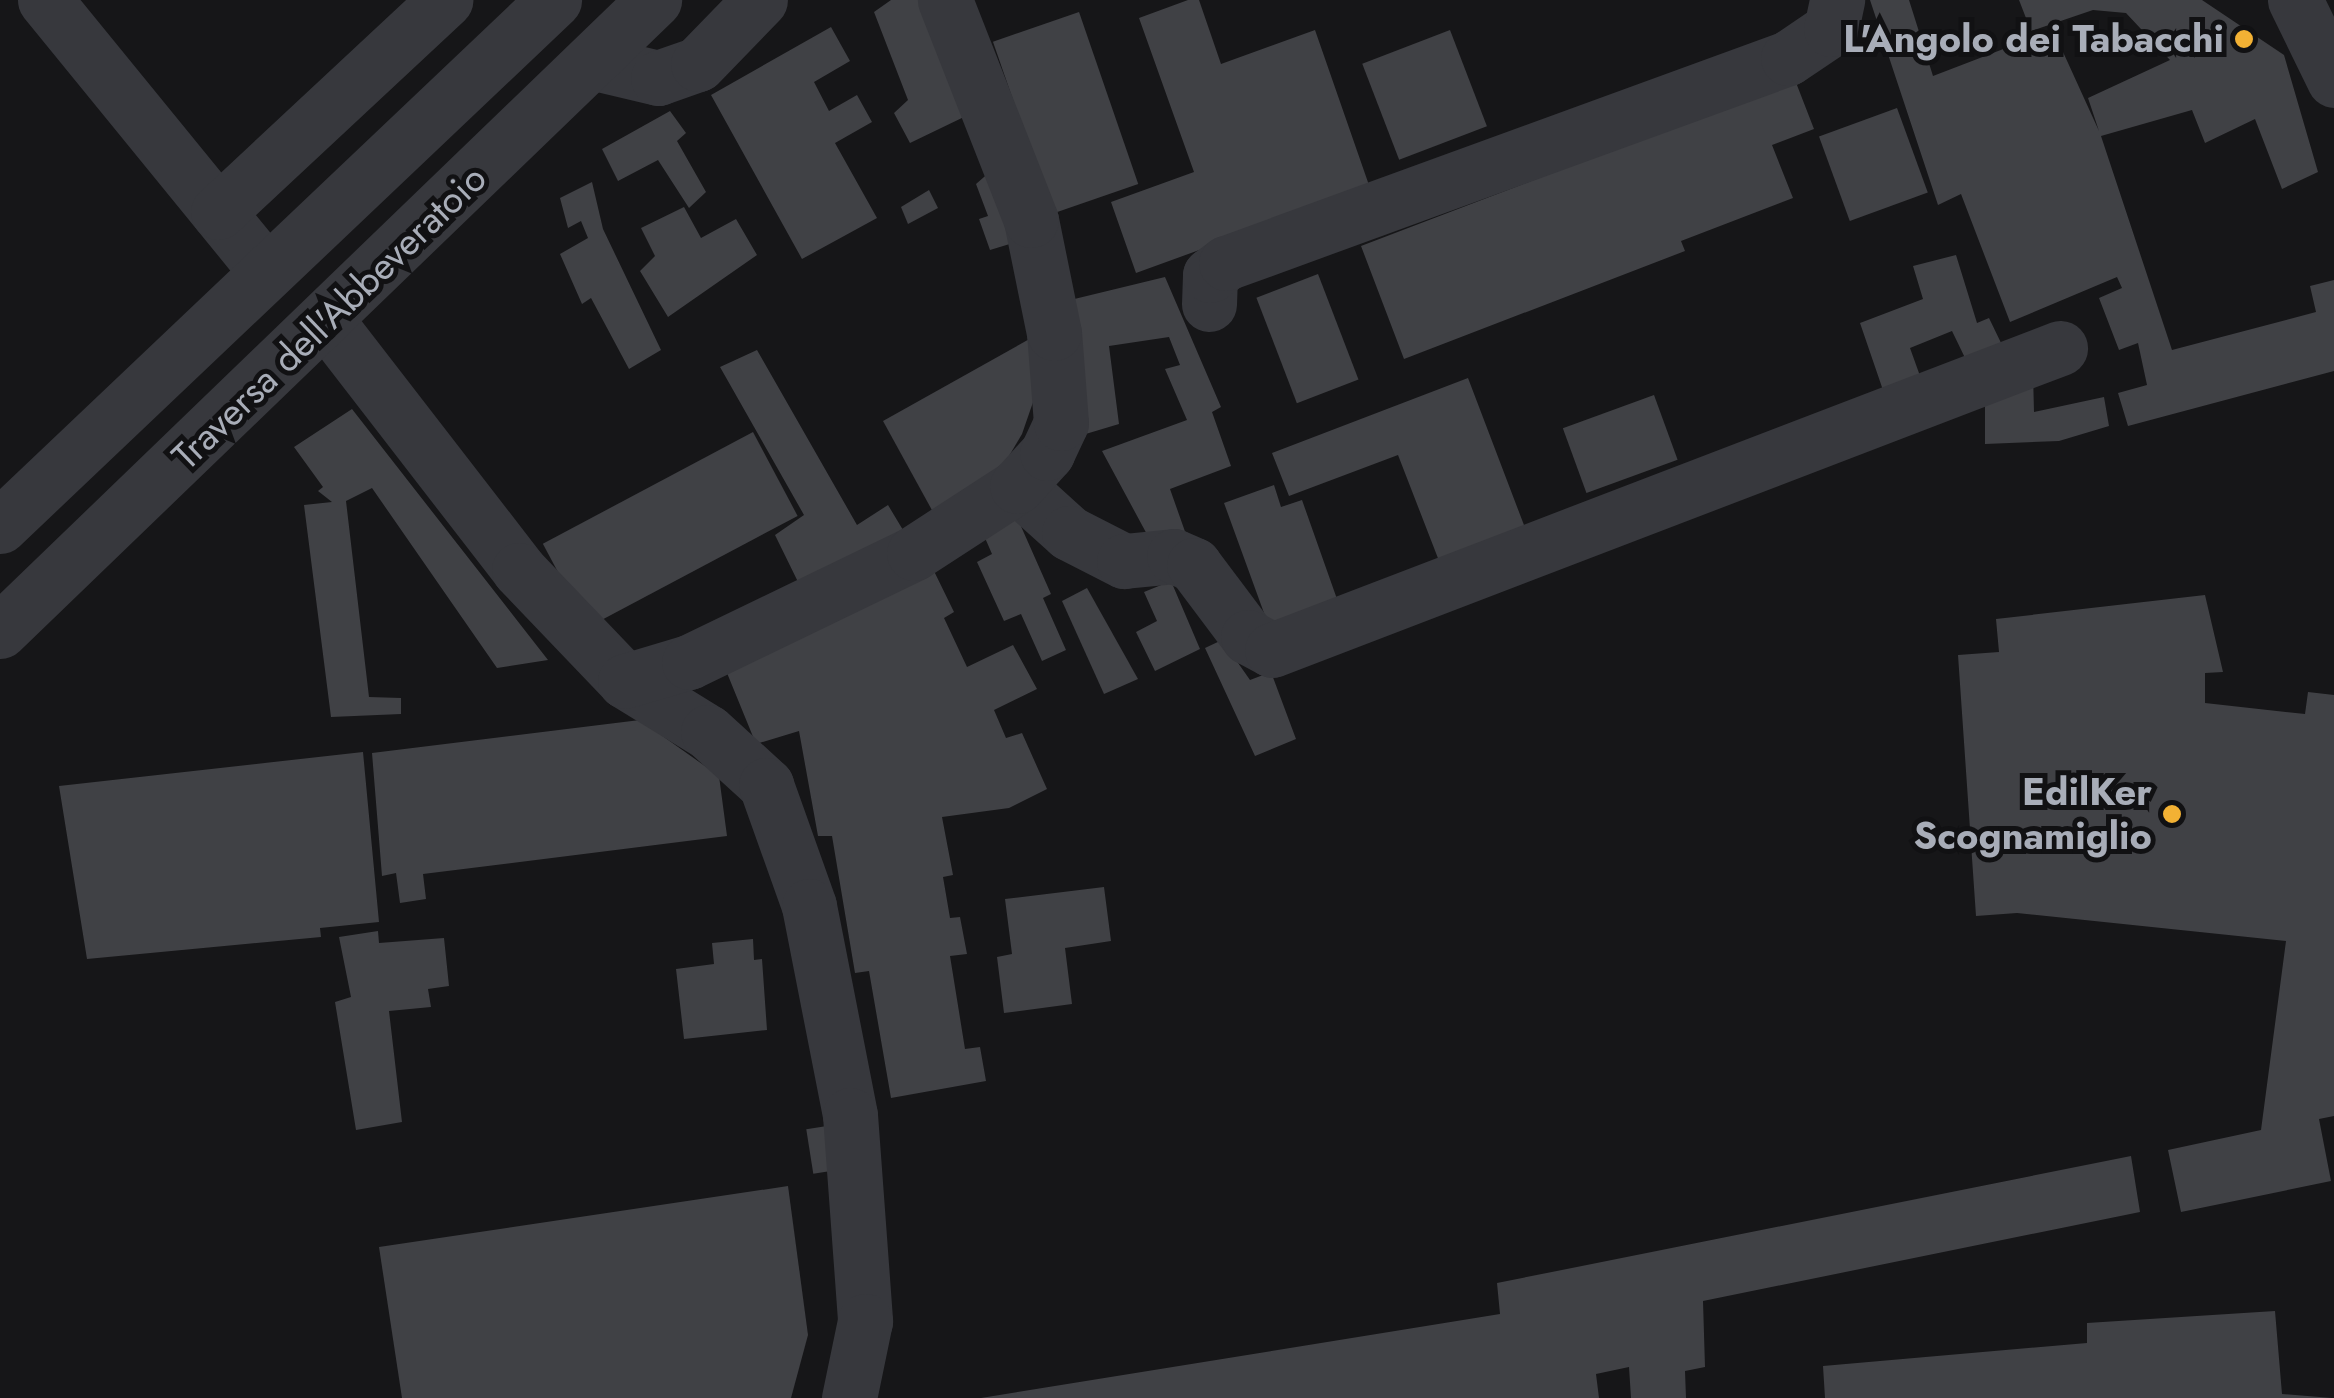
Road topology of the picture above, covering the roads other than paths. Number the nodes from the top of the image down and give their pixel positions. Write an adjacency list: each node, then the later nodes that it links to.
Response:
1 (45, 0): 11 (street)
2 (446, 0): 11 (street)
3 (554, 0): 12 (street, Traversa dell'Abbeveratoio)
4 (654, 0): 9 (street, Traversa dell'Abbeveratoio)
5 (760, 0): 9 (street)
6 (945, 0): 16 (street)
7 (1838, 0): 13 (street)
8 (2296, 0): 10 (street)
9 (594, 64): 14 (street, Traversa dell'Abbeveratoio)
10 (2334, 80)
11 (218, 212): 12 (street)
12 (266, 272): 17 (street, Traversa dell'Abbeveratoio)
13 (1209, 304)
14 (326, 320): 18 (street, Traversa dell'Abbeveratoio); 19 (street)
15 (2060, 348): 16 (street)
16 (1017, 486): 19 (street)
17 (0, 526)
18 (0, 631)
19 (625, 681): 20 (street)
20 (849, 1398)

